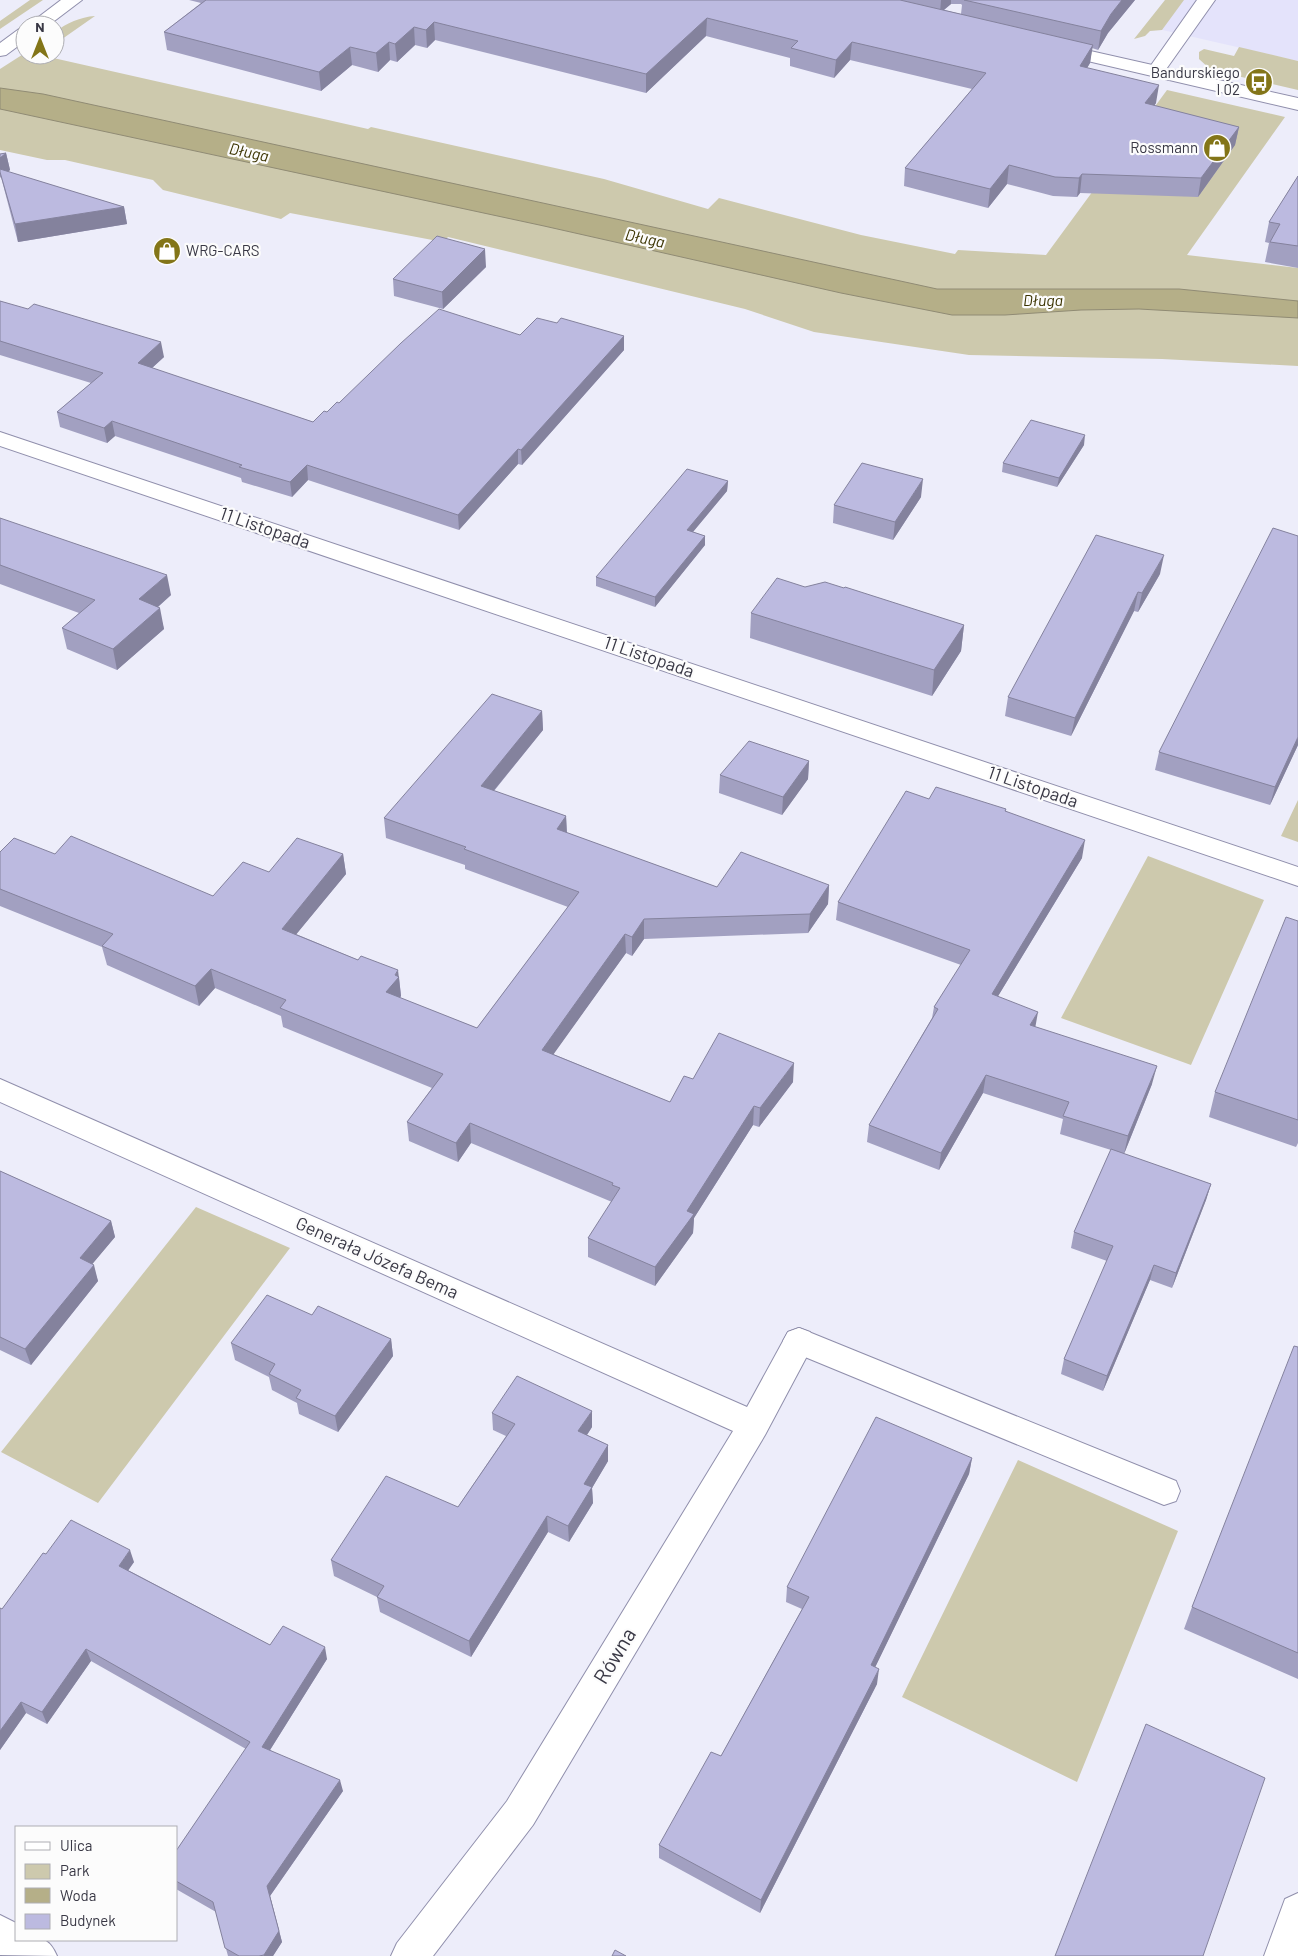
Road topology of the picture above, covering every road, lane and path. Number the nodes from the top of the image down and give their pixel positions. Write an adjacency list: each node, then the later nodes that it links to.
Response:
1 (73, 0): 3 (street)
2 (1206, 0): 7 (street)
3 (51, 15)
4 (15, 40): 6 (street)
5 (1041, 44): 7 (street)
6 (0, 51)
7 (1156, 71): 8 (street)
8 (1298, 104)
9 (0, 439): 10 (street, 11 Listopada)
10 (1298, 877)
11 (0, 1090): 12 (street, Generała Józefa Bema)
12 (754, 1426): 13 (street, Równa); 17 (street, Równa)
13 (1164, 1491)
14 (1298, 1912): 18 (street)
15 (0, 1934): 16 (street)
16 (38, 1956)
17 (410, 1956)
18 (1283, 1956)

